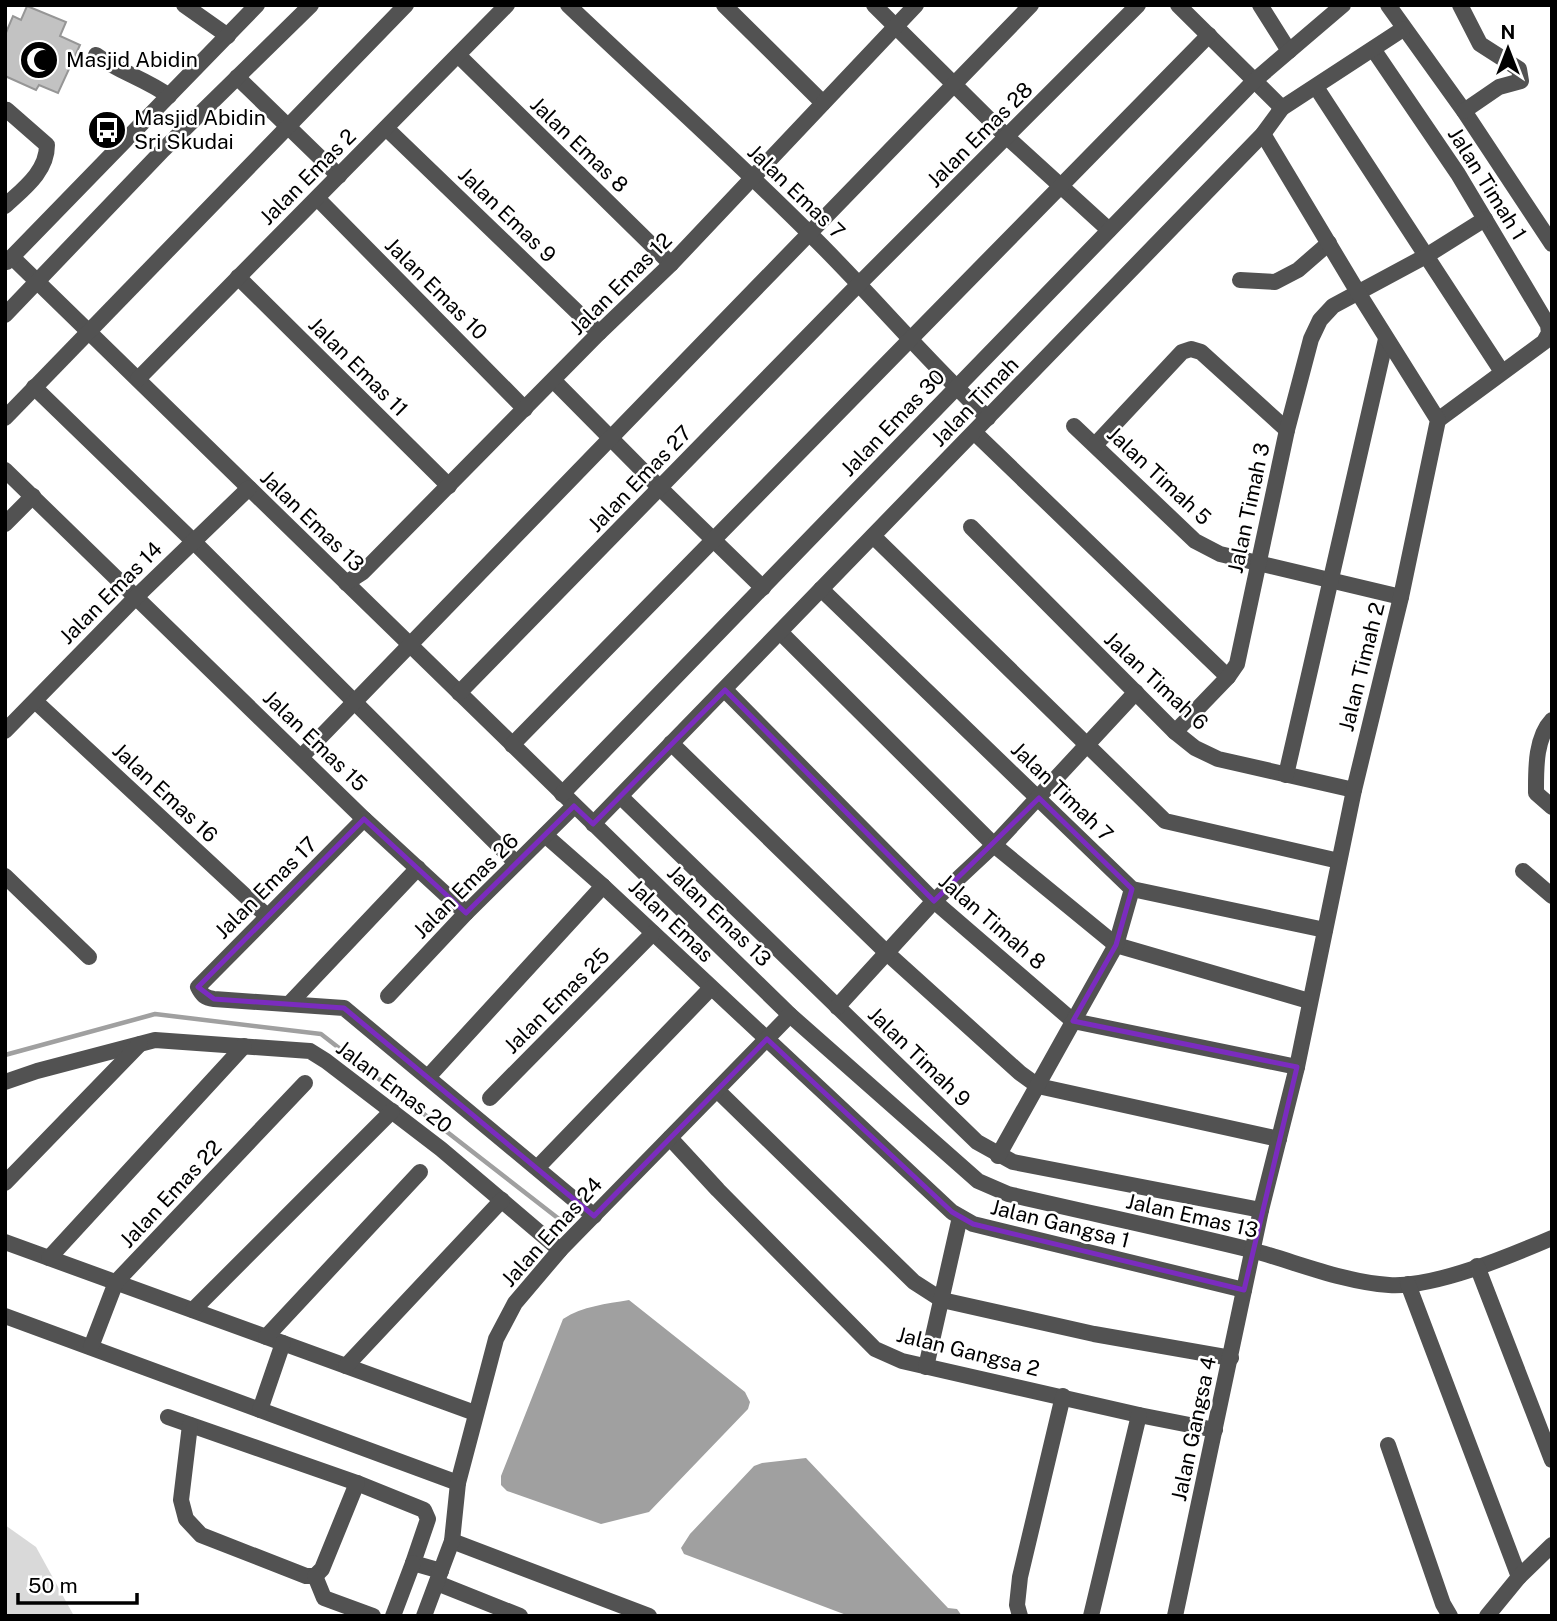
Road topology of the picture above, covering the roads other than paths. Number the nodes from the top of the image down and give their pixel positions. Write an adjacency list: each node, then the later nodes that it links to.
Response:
1 (184, 5): 20 (street)
2 (257, 5): 20 (street)
3 (310, 5): 25 (street)
4 (406, 5): 34 (street)
5 (508, 5): 24 (street, Jalan Emas 2)
6 (568, 5): 39 (street, Jalan Emas 7)
7 (724, 5): 30 (street)
8 (874, 5): 17 (street)
9 (916, 5): 17 (street, Jalan Emas 12)
10 (1031, 5): 27 (street)
11 (1138, 5): 37 (street, Jalan Emas 28)
12 (1178, 5): 19 (street)
13 (1260, 5): 22 (street)
14 (1343, 5): 22 (street, Jalan Emas 30)
15 (1388, 5): 18 (street)
16 (1460, 5): 33 (street)
17 (895, 26): 27 (street); 30 (street, Jalan Emas 12)
18 (1403, 29): 21 (street, Jalan Timah); 33 (street)
19 (1209, 35): 26 (street); 40 (street)
20 (228, 36): 29 (street)
21 (1373, 49): 28 (street, Jalan Timah); 43 (street, Jalan Timah 1)
22 (1289, 51): 26 (street, Jalan Emas 30)
23 (96, 55): 29 (street)
24 (458, 55): 35 (street, Jalan Emas 2); 50 (street, Jalan Emas 8)
25 (237, 77): 34 (street); 53 (street)
26 (1254, 81): 31 (street); 44 (street, Jalan Emas 30)
27 (954, 85): 37 (street); 45 (street)
28 (1315, 87): 31 (street, Jalan Timah); 48 (street)
29 (169, 96): 49 (street)
30 (823, 103): 39 (street, Jalan Emas 12)
31 (1282, 108): 36 (street, Jalan Timah)
32 (6, 111): 42 (street)
33 (1464, 111): 47 (street)
34 (288, 128): 38 (street); 57 (street)
35 (386, 128): 38 (street, Jalan Emas 2); 58 (street, Jalan Emas 9)
36 (1263, 134): 46 (street); 68 (street, Jalan Timah)
37 (1007, 137): 40 (street); 54 (street, Jalan Emas 28)
38 (339, 176): 41 (street, Jalan Emas 2)
39 (753, 180): 45 (street, Jalan Emas 7); 50 (street, Jalan Emas 12)
40 (1061, 187): 44 (street); 59 (street)
41 (317, 198): 51 (street, Jalan Emas 2); 66 (street, Jalan Emas 10)
42 (5, 206)
43 (1485, 219): 48 (street, Jalan Timah 3); 61 (street, Jalan Timah 1)
44 (1109, 230): 65 (street, Jalan Emas 30)
45 (809, 233): 54 (street, Jalan Emas 7); 73 (street)
46 (1329, 243): 52 (street); 55 (street)
47 (1552, 244)
48 (1426, 256): 55 (street, Jalan Timah 3); 61 (street)
49 (9, 260): 53 (street, Jalan Emas 13)
50 (671, 264): 58 (street, Jalan Emas 12)
51 (238, 277): 62 (street, Jalan Emas 2); 76 (street, Jalan Emas 11)
52 (1240, 280)
53 (38, 282): 56 (street); 57 (street, Jalan Emas 13)
54 (855, 289): 59 (street, Jalan Emas 7); 78 (street, Jalan Emas 27)
55 (1359, 294): 60 (street); 71 (street, Jalan Timah 3)
56 (5, 315)
57 (89, 331): 62 (street, Jalan Emas 13); 64 (street)
58 (599, 333): 63 (street, Jalan Emas 12)
59 (911, 339): 65 (street, Jalan Emas 7); 83 (street)
60 (1386, 339): 69 (street); 86 (street)
61 (1502, 372): 69 (street, Jalan Timah 1)
62 (138, 379): 77 (street, Jalan Emas 13)
63 (554, 382): 66 (street, Jalan Emas 12); 73 (street)
64 (34, 387): 67 (street); 84 (street)
65 (956, 388): 68 (street, Jalan Emas 7); 88 (street, Jalan Emas 30)
66 (525, 409): 76 (street, Jalan Emas 12)
67 (5, 418)
68 (988, 418): 72 (street, Jalan Timah)
69 (1438, 420): 91 (street, Jalan Timah 2)
70 (1074, 426): 74 (street, Jalan Timah 5)
71 (1287, 430): 74 (street); 85 (street, Jalan Timah 3)
72 (975, 433): 82 (street, Jalan Timah); 94 (street)
73 (609, 438): 78 (street); 93 (street)
74 (1095, 445): 85 (street, Jalan Timah 5)
75 (5, 470): 79 (street, Jalan Emas 15)
76 (449, 486): 87 (street, Jalan Emas 12)
77 (249, 488): 84 (street, Jalan Emas 14); 87 (street, Jalan Emas 13)
78 (660, 489): 83 (street); 97 (street, Jalan Emas 27)
79 (33, 496): 80 (street); 90 (street, Jalan Emas 15)
80 (5, 524)
81 (971, 527): 96 (street, Jalan Timah 6)
82 (873, 536): 89 (street, Jalan Timah); 105 (street)
83 (713, 539): 88 (street); 104 (street)
84 (193, 541): 90 (street, Jalan Emas 14); 99 (street)
85 (1259, 562): 86 (street, Jalan Timah 5); 94 (street, Jalan Timah 3)
86 (1332, 580): 91 (street, Jalan Timah 5); 107 (street)
87 (346, 583): 93 (street, Jalan Emas 13)
88 (763, 588): 111 (street, Jalan Emas 30)
89 (821, 589): 92 (street, Jalan Timah); 110 (street, Jalan Timah 7)
90 (136, 597): 98 (street, Jalan Emas 14); 106 (street, Jalan Emas 15)
91 (1401, 597): 108 (street, Jalan Timah 2)
92 (780, 632): 95 (street, Jalan Timah); 116 (street)
93 (410, 645): 97 (street, Jalan Emas 13); 99 (street)
94 (1228, 677): 102 (street, Jalan Timah 3)
95 (724, 690): 103 (street, Jalan Timah); 125 (street, Jalan Timah 8)
96 (1136, 692): 102 (street, Jalan Timah 6); 105 (street)
97 (459, 693): 104 (street, Jalan Emas 13)
98 (35, 701): 101 (street, Jalan Emas 14); 127 (street, Jalan Emas 16)
99 (352, 702): 106 (street); 118 (street)
100 (1552, 720): 112 (street)
101 (5, 731)
102 (1175, 732): 107 (street, Jalan Timah 6)
103 (671, 743): 109 (street, Jalan Timah); 131 (street)
104 (512, 745): 111 (street, Jalan Emas 13)
105 (1087, 746): 110 (street); 117 (street)
106 (302, 757): 113 (street, Jalan Emas 15)
107 (1286, 775): 108 (street, Jalan Timah 6)
108 (1354, 790): 117 (street, Jalan Timah 2)
109 (621, 797): 114 (street, Jalan Timah); 137 (street, Jalan Timah 9)
110 (1039, 799): 116 (street); 123 (street, Jalan Timah 7)
111 (568, 800): 114 (street, Jalan Emas 13); 115 (street, Jalan Emas 26)
112 (1552, 807)
113 (364, 818): 119 (street, Jalan Emas 15); 127 (street, Jalan Emas 17)
114 (593, 824): 138 (street, Jalan Emas 13)
115 (545, 835): 118 (street, Jalan Emas 26); 122 (street, Jalan Emas)
116 (994, 845): 125 (street); 130 (street)
117 (1339, 861): 128 (street, Jalan Timah 2)
118 (516, 863): 126 (street, Jalan Emas 26)
119 (418, 868): 126 (street, Jalan Emas 15); 136 (street)
120 (1523, 871): 124 (street)
121 (5, 876): 132 (street)
122 (603, 886): 129 (street, Jalan Emas); 144 (street)
123 (1132, 889): 128 (street); 130 (street)
124 (1552, 896)
125 (934, 901): 131 (street); 139 (street, Jalan Timah 8)
126 (466, 913): 134 (street, Jalan Emas 26)
127 (267, 916): 136 (street, Jalan Emas 17)
128 (1325, 930): 135 (street, Jalan Timah 2)
129 (653, 933): 133 (street, Jalan Emas); 149 (street, Jalan Emas 25)
130 (1116, 945): 135 (street); 139 (street)
131 (887, 953): 137 (street); 147 (street)
132 (89, 957)
133 (711, 988): 140 (street, Jalan Emas); 154 (street)
134 (388, 996)
135 (1309, 1001): 143 (street, Jalan Timah 2)
136 (290, 1003): 144 (street)
137 (837, 1007): 153 (street, Jalan Timah 9)
138 (790, 1015): 140 (street, Jalan Emas 24); 164 (street, Jalan Emas 13)
139 (1073, 1021): 143 (street, Jalan Timah 8); 147 (street)
140 (767, 1039): 148 (street, Jalan Emas 24); 160 (street, Jalan Gangsa 1)
141 (140, 1044): 142 (street, Jalan Emas 20); 145 (street, Jalan Emas 20); 156 (street)
142 (244, 1046): 150 (street, Jalan Emas 20); 166 (street)
143 (1297, 1067): 152 (street, Jalan Timah 2)
144 (428, 1077): 154 (street)
145 (5, 1082)
146 (304, 1083): 168 (street, Jalan Emas 22)
147 (1038, 1086): 152 (street); 153 (street)
148 (717, 1090): 151 (street, Jalan Emas 24); 171 (street)
149 (490, 1098)
150 (392, 1111): 157 (street, Jalan Emas 20); 172 (street)
151 (670, 1138): 159 (street, Jalan Emas 24); 179 (street, Jalan Gangsa 2)
152 (1279, 1139): 158 (street, Jalan Timah 2)
153 (998, 1156): 158 (street, Jalan Timah 9)
154 (538, 1167): 159 (street)
155 (420, 1172): 174 (street)
156 (5, 1183)
157 (502, 1200): 163 (street, Jalan Emas 20); 178 (street)
158 (1261, 1210): 164 (street, Jalan Timah 2)
159 (594, 1216): 163 (street, Jalan Emas 24)
160 (960, 1217): 170 (street, Jalan Gangsa 1); 171 (street)
161 (1549, 1240): 165 (street); 167 (street, Jalan Emas 13)
162 (5, 1242): 166 (street)
163 (560, 1250): 182 (street, Jalan Emas 24)
164 (1252, 1251): 169 (street, Jalan Emas 13); 170 (street, Jalan Gangsa 4)
165 (1552, 1257)
166 (49, 1258): 168 (street)
167 (1477, 1266): 169 (street, Jalan Emas 13); 187 (street)
168 (116, 1282): 172 (street); 176 (street, Jalan Emas 22)
169 (1408, 1284): 197 (street)
170 (1244, 1290): 177 (street, Jalan Gangsa 4)
171 (942, 1300): 177 (street); 179 (street)
172 (193, 1310): 174 (street)
173 (5, 1316): 176 (street)
174 (265, 1337): 175 (street)
175 (283, 1343): 178 (street); 181 (street)
176 (91, 1348): 181 (street)
177 (1231, 1358): 186 (street, Jalan Gangsa 4)
178 (346, 1366): 182 (street)
179 (926, 1367): 180 (street, Jalan Gangsa 2)
180 (1063, 1396): 183 (street, Jalan Gangsa 2); 203 (street)
181 (260, 1410): 191 (street)
182 (475, 1413): 191 (street, Jalan Emas 24)
183 (1139, 1415): 186 (street, Jalan Gangsa 2); 204 (street)
184 (168, 1417): 185 (street)
185 (190, 1424): 190 (street); 195 (street)
186 (1215, 1430): 205 (street, Jalan Gangsa 4)
187 (1546, 1431): 189 (street)
188 (1388, 1445): 206 (street)
189 (1552, 1460)
190 (357, 1483): 194 (street); 195 (street)
191 (458, 1483): 192 (street, Jalan Emas 24)
192 (452, 1542): 196 (street, Jalan Emas 24); 202 (street)
193 (1552, 1545): 197 (street)
194 (413, 1563): 196 (street); 199 (street)
195 (315, 1576): 198 (street)
196 (439, 1577): 200 (street, Jalan Emas 24); 201 (street)
197 (1518, 1577): 207 (street)
198 (373, 1616)
199 (393, 1616)
200 (424, 1616)
201 (520, 1616)
202 (649, 1616)
203 (1020, 1616)
204 (1091, 1616)
205 (1175, 1616)
206 (1450, 1616)
207 (1487, 1616)

